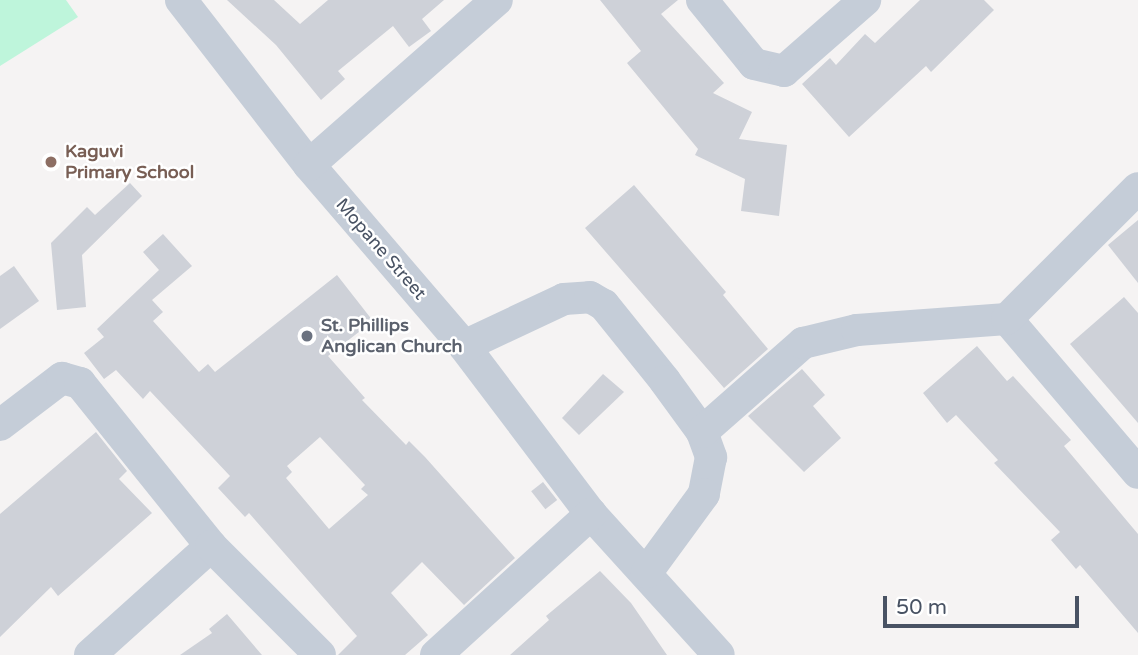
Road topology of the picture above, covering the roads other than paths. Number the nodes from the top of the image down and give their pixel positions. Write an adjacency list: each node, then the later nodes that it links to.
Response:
1 (181, 0): 5 (street, Mopane Street)
2 (497, 0): 5 (street)
3 (702, 0): 4 (street)
4 (864, 0)
5 (309, 165): 8 (street, Mopane Street)
6 (1138, 188): 7 (street)
7 (1006, 319): 10 (street); 11 (street)
8 (464, 346): 10 (street); 12 (street, Mopane Street)
9 (0, 425): 13 (street)
10 (702, 432): 14 (street)
11 (1138, 473)
12 (591, 513): 14 (street, Mopane Street); 17 (street)
13 (211, 546): 15 (street); 16 (street)
14 (647, 572): 18 (street, Mopane Street)
15 (90, 655)
16 (320, 655)
17 (436, 655)
18 (719, 655)

